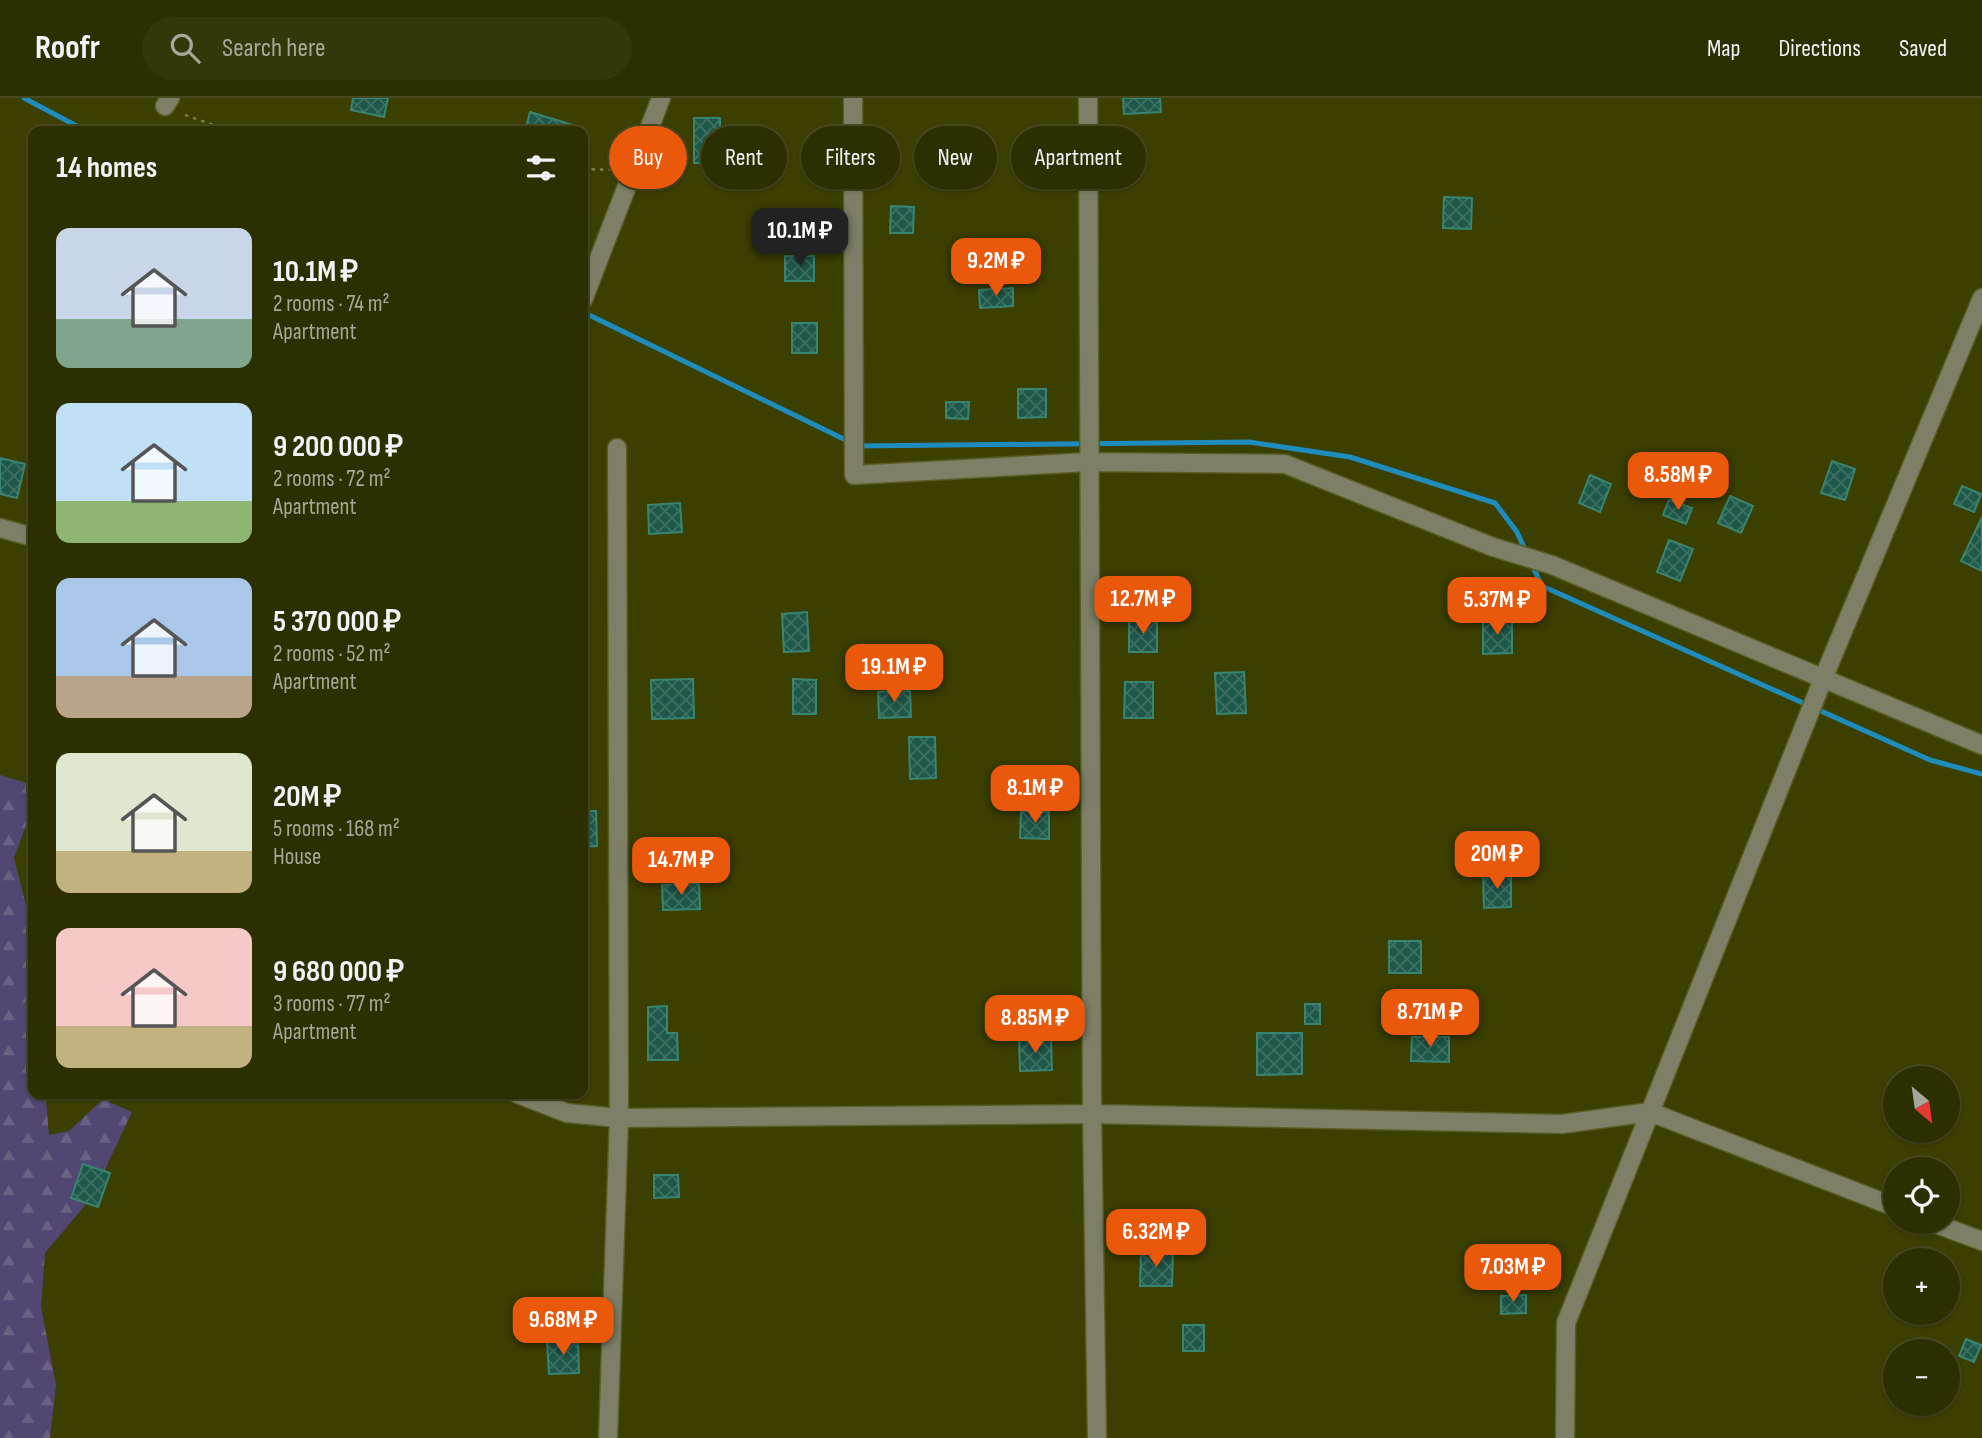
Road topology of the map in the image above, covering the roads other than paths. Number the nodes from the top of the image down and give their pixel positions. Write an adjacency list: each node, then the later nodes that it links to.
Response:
1 (662, 98): 4 (street)
2 (853, 98): 7 (street)
3 (1088, 98): 7 (street)
4 (588, 286)
5 (1982, 299): 10 (street)
6 (617, 448): 15 (street)
7 (1088, 462): 10 (street); 14 (street)
8 (0, 528): 9 (street)
9 (28, 536)
10 (1823, 679): 11 (street); 13 (street)
11 (1982, 745)
12 (531, 1099): 15 (street)
13 (1650, 1112): 14 (street); 16 (street); 21 (street)
14 (1092, 1114): 15 (street); 20 (street)
15 (619, 1118): 19 (street)
16 (1883, 1203)
17 (1960, 1233): 18 (street)
18 (1982, 1241)
19 (608, 1438)
20 (1097, 1438)
21 (1565, 1438)

